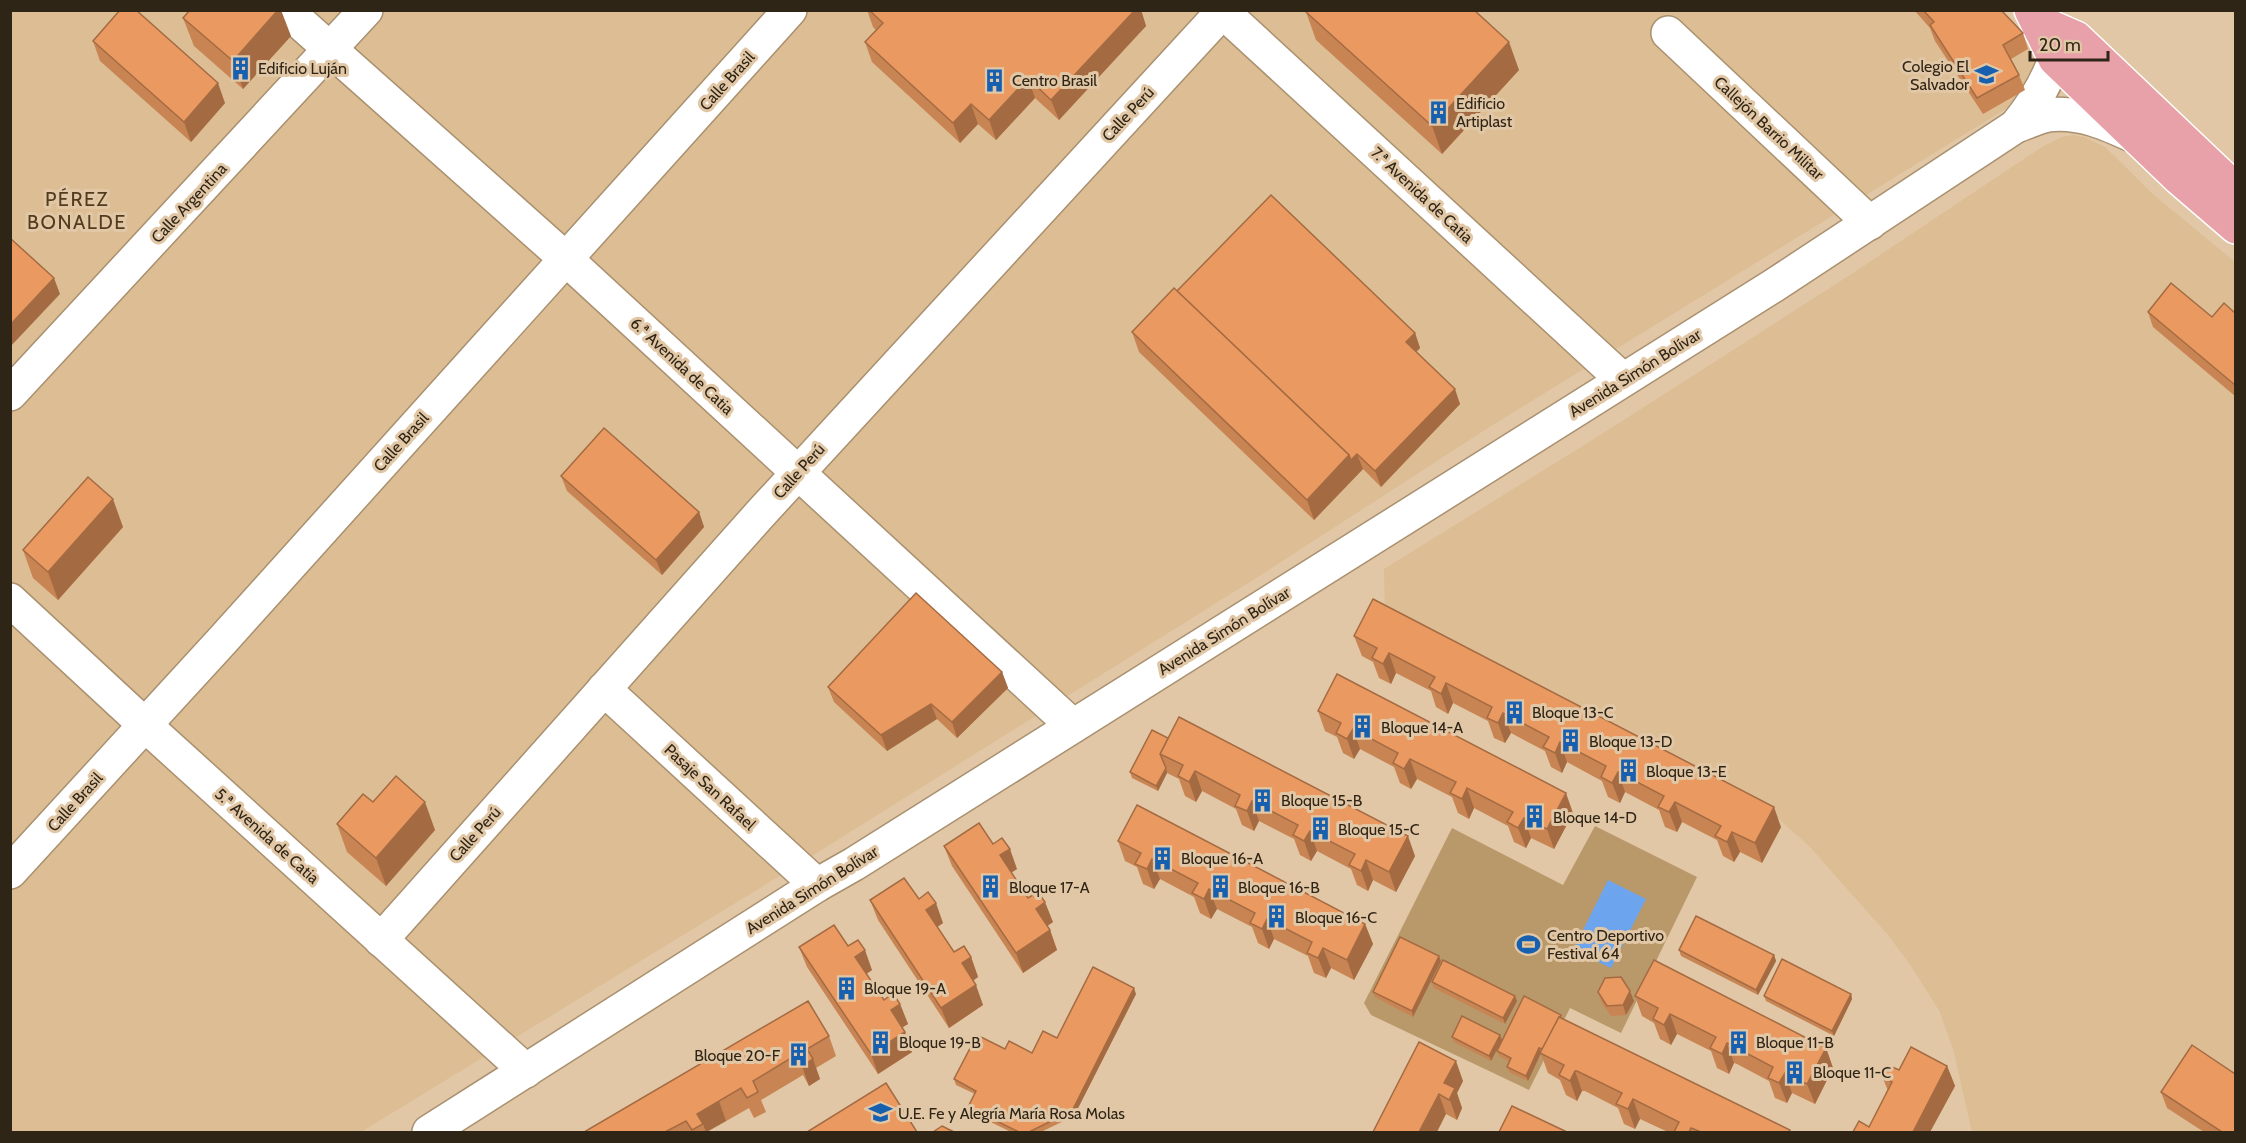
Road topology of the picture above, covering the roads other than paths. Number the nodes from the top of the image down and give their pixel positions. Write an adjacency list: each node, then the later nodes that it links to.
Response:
1 (286, 10): 7 (street, 6.ª Avenida de Catia)
2 (366, 10): 7 (street, Calle Argentina)
3 (790, 10): 14 (street, Calle Brasil)
4 (1223, 11): 15 (street, 7.ª Avenida de Catia); 17 (street, Calle Perú)
5 (2034, 16): 8 (main road); 11 (main road)
6 (1668, 33): 12 (street, Callejón Barrio Militar)
7 (331, 50): 14 (street, 6.ª Avenida de Catia); 16 (street, Calle Argentina)
8 (2055, 59): 9 (street, Avenida Simón Bolívar); 10 (main road)
9 (2016, 126): 10 (street, Avenida Simón Bolívar); 12 (street, Avenida Simón Bolívar)
10 (2137, 137): 13 (main road)
11 (2235, 190)
12 (1870, 223): 15 (street, Avenida Simón Bolívar)
13 (2235, 227)
14 (566, 259): 17 (street, 6.ª Avenida de Catia); 20 (street, Calle Brasil)
15 (1623, 380): 21 (street, Avenida Simón Bolívar)
16 (10, 394)
17 (798, 472): 19 (street, Calle Perú); 21 (street, 6.ª Avenida de Catia)
18 (10, 600): 20 (street, 5.ª Avenida de Catia)
19 (604, 689): 23 (street, Pasaje San Rafael); 24 (street, Calle Perú)
20 (145, 725): 22 (street, Calle Brasil); 24 (street, 5.ª Avenida de Catia)
21 (1073, 726): 23 (street, Avenida Simón Bolívar)
22 (10, 872)
23 (817, 885): 25 (street, Avenida Simón Bolívar)
24 (381, 940): 25 (street, 5.ª Avenida de Catia)
25 (526, 1071): 26 (street, Avenida Simón Bolívar)
26 (429, 1132)

